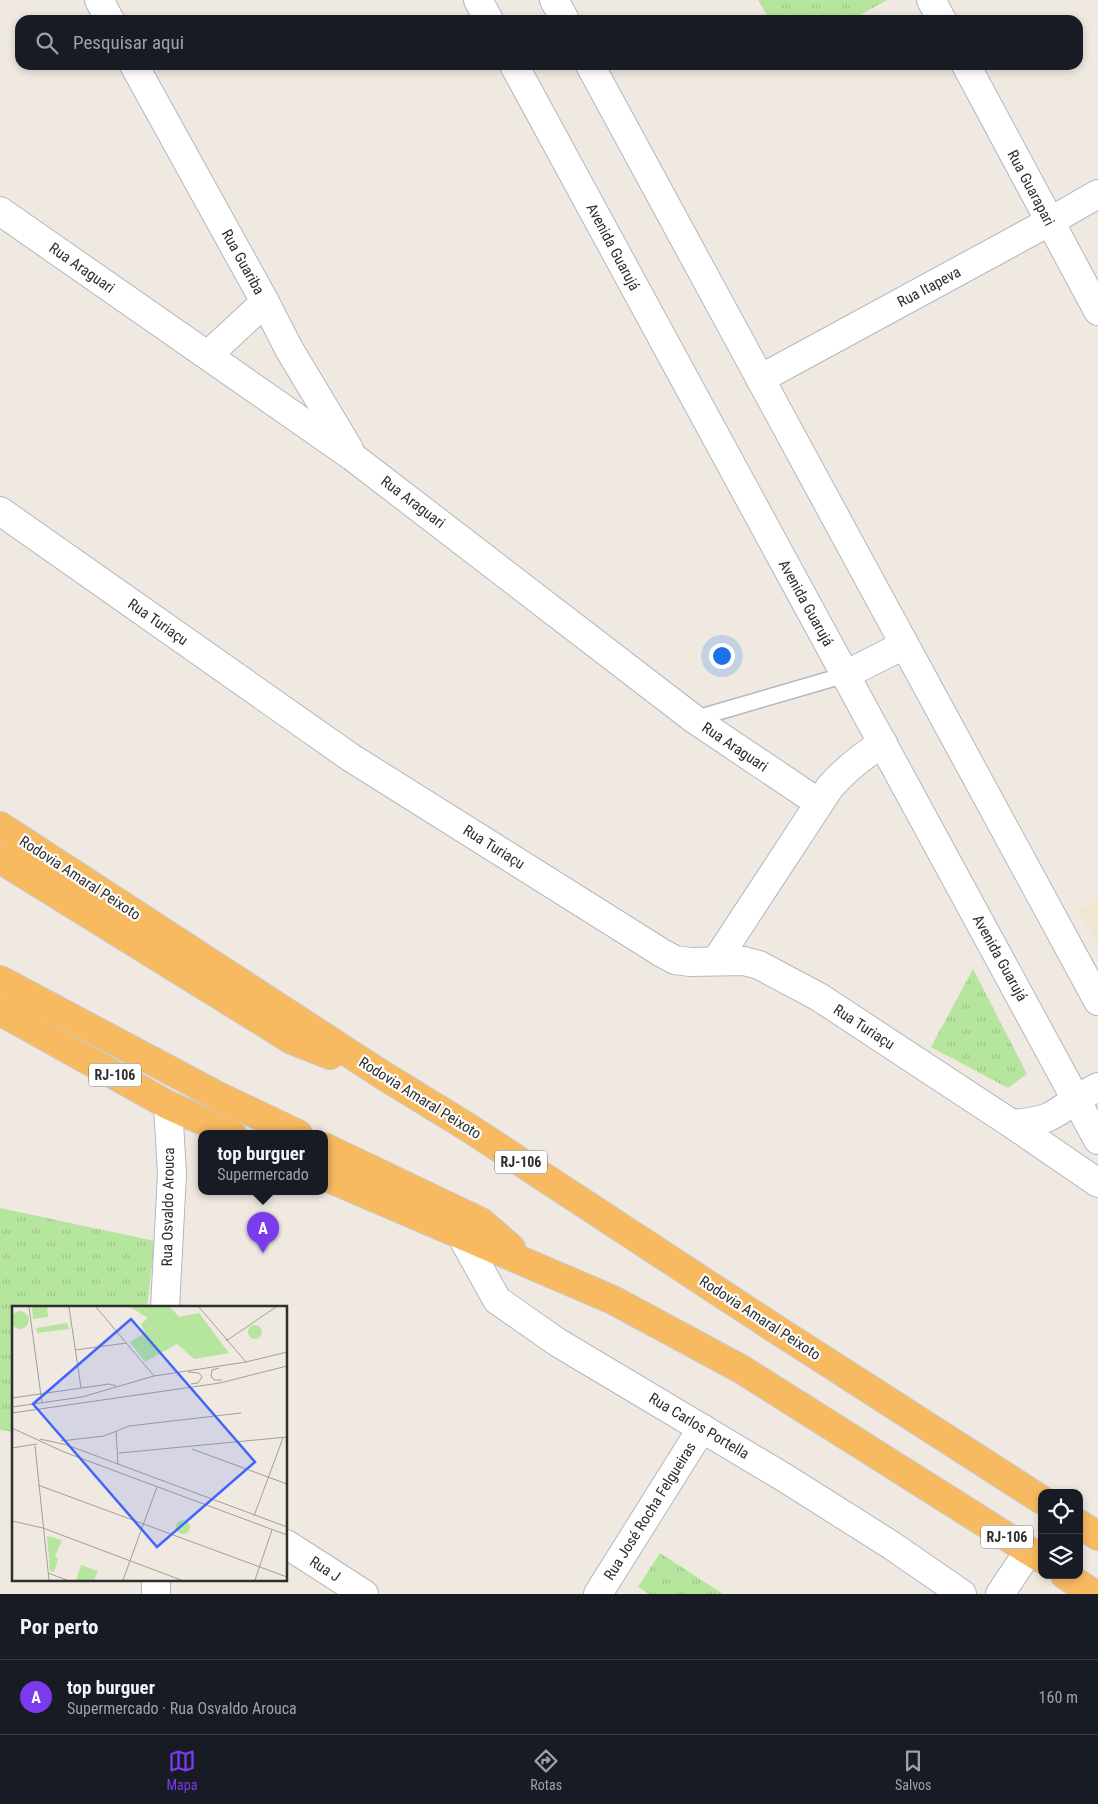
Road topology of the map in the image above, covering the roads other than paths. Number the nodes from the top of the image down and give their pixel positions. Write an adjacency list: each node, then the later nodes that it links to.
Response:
1 (99, 0): 5 (street)
2 (478, 0): 6 (street)
3 (554, 0): 7 (street)
4 (931, 0): 8 (street)
5 (107, 15)
6 (486, 15)
7 (562, 15)
8 (939, 15)
9 (137, 70): 16 (street, Rua Guariba)
10 (517, 70): 23 (street, Avenida Guarujá)
11 (593, 70): 19 (street)
12 (969, 70): 15 (street, Rua Guarapari)
13 (1098, 194): 15 (street, Rua Itapeva)
14 (0, 211): 18 (street, Rua Araguari)
15 (1049, 222): 17 (street, Rua Guarapari); 19 (street, Rua Itapeva)
16 (265, 302): 18 (street); 20 (street, Rua Guariba)
17 (1098, 311)
18 (208, 355): 20 (street, Rua Araguari)
19 (760, 379): 22 (street)
20 (353, 457): 24 (street, Rua Araguari)
21 (0, 511): 29 (street, Rua Turiaçu)
22 (904, 645): 23 (street); 31 (street)
23 (845, 675): 24 (lane); 25 (street, Avenida Guarujá)
24 (694, 719): 26 (street, Rua Araguari)
25 (883, 743): 26 (street); 34 (street, Avenida Guarujá)
26 (818, 803): 29 (street)
27 (0, 826): 33 (highway, Rodovia Amaral Peixoto / RJ-106)
28 (0, 859): 33 (highway)
29 (716, 961): 36 (street, Rua Turiaçu)
30 (0, 980): 38 (highway)
31 (1098, 1001)
32 (0, 1012): 35 (highway, RJ-106)
33 (381, 1074): 47 (highway, Rodovia Amaral Peixoto / RJ-106)
34 (1087, 1093): 36 (street); 39 (street, Avenida Guarujá)
35 (168, 1105): 37 (highway, RJ-106); 45 (street, Rua Osvaldo Arouca)
36 (1012, 1124): 42 (street, Rua Turiaçu)
37 (223, 1130)
38 (290, 1130)
39 (1098, 1140)
40 (328, 1148): 44 (highway)
41 (328, 1178): 43 (highway, RJ-106)
42 (1098, 1183)
43 (461, 1235): 44 (highway, RJ-106); 46 (street, Rua Carlos Portella)
44 (527, 1263): 51 (highway, RJ-106)
45 (165, 1306)
46 (702, 1428): 54 (street, Rua José Rocha Felgueiras); 55 (street, Rua Carlos Portella)
47 (1038, 1497)
48 (1083, 1527): 49 (highway)
49 (1098, 1536)
50 (288, 1545): 53 (street, Rua J)
51 (1035, 1555): 56 (street)
52 (1071, 1579): 57 (highway)
53 (364, 1594)
54 (598, 1594)
55 (962, 1594)
56 (1000, 1594)
57 (1094, 1594)

